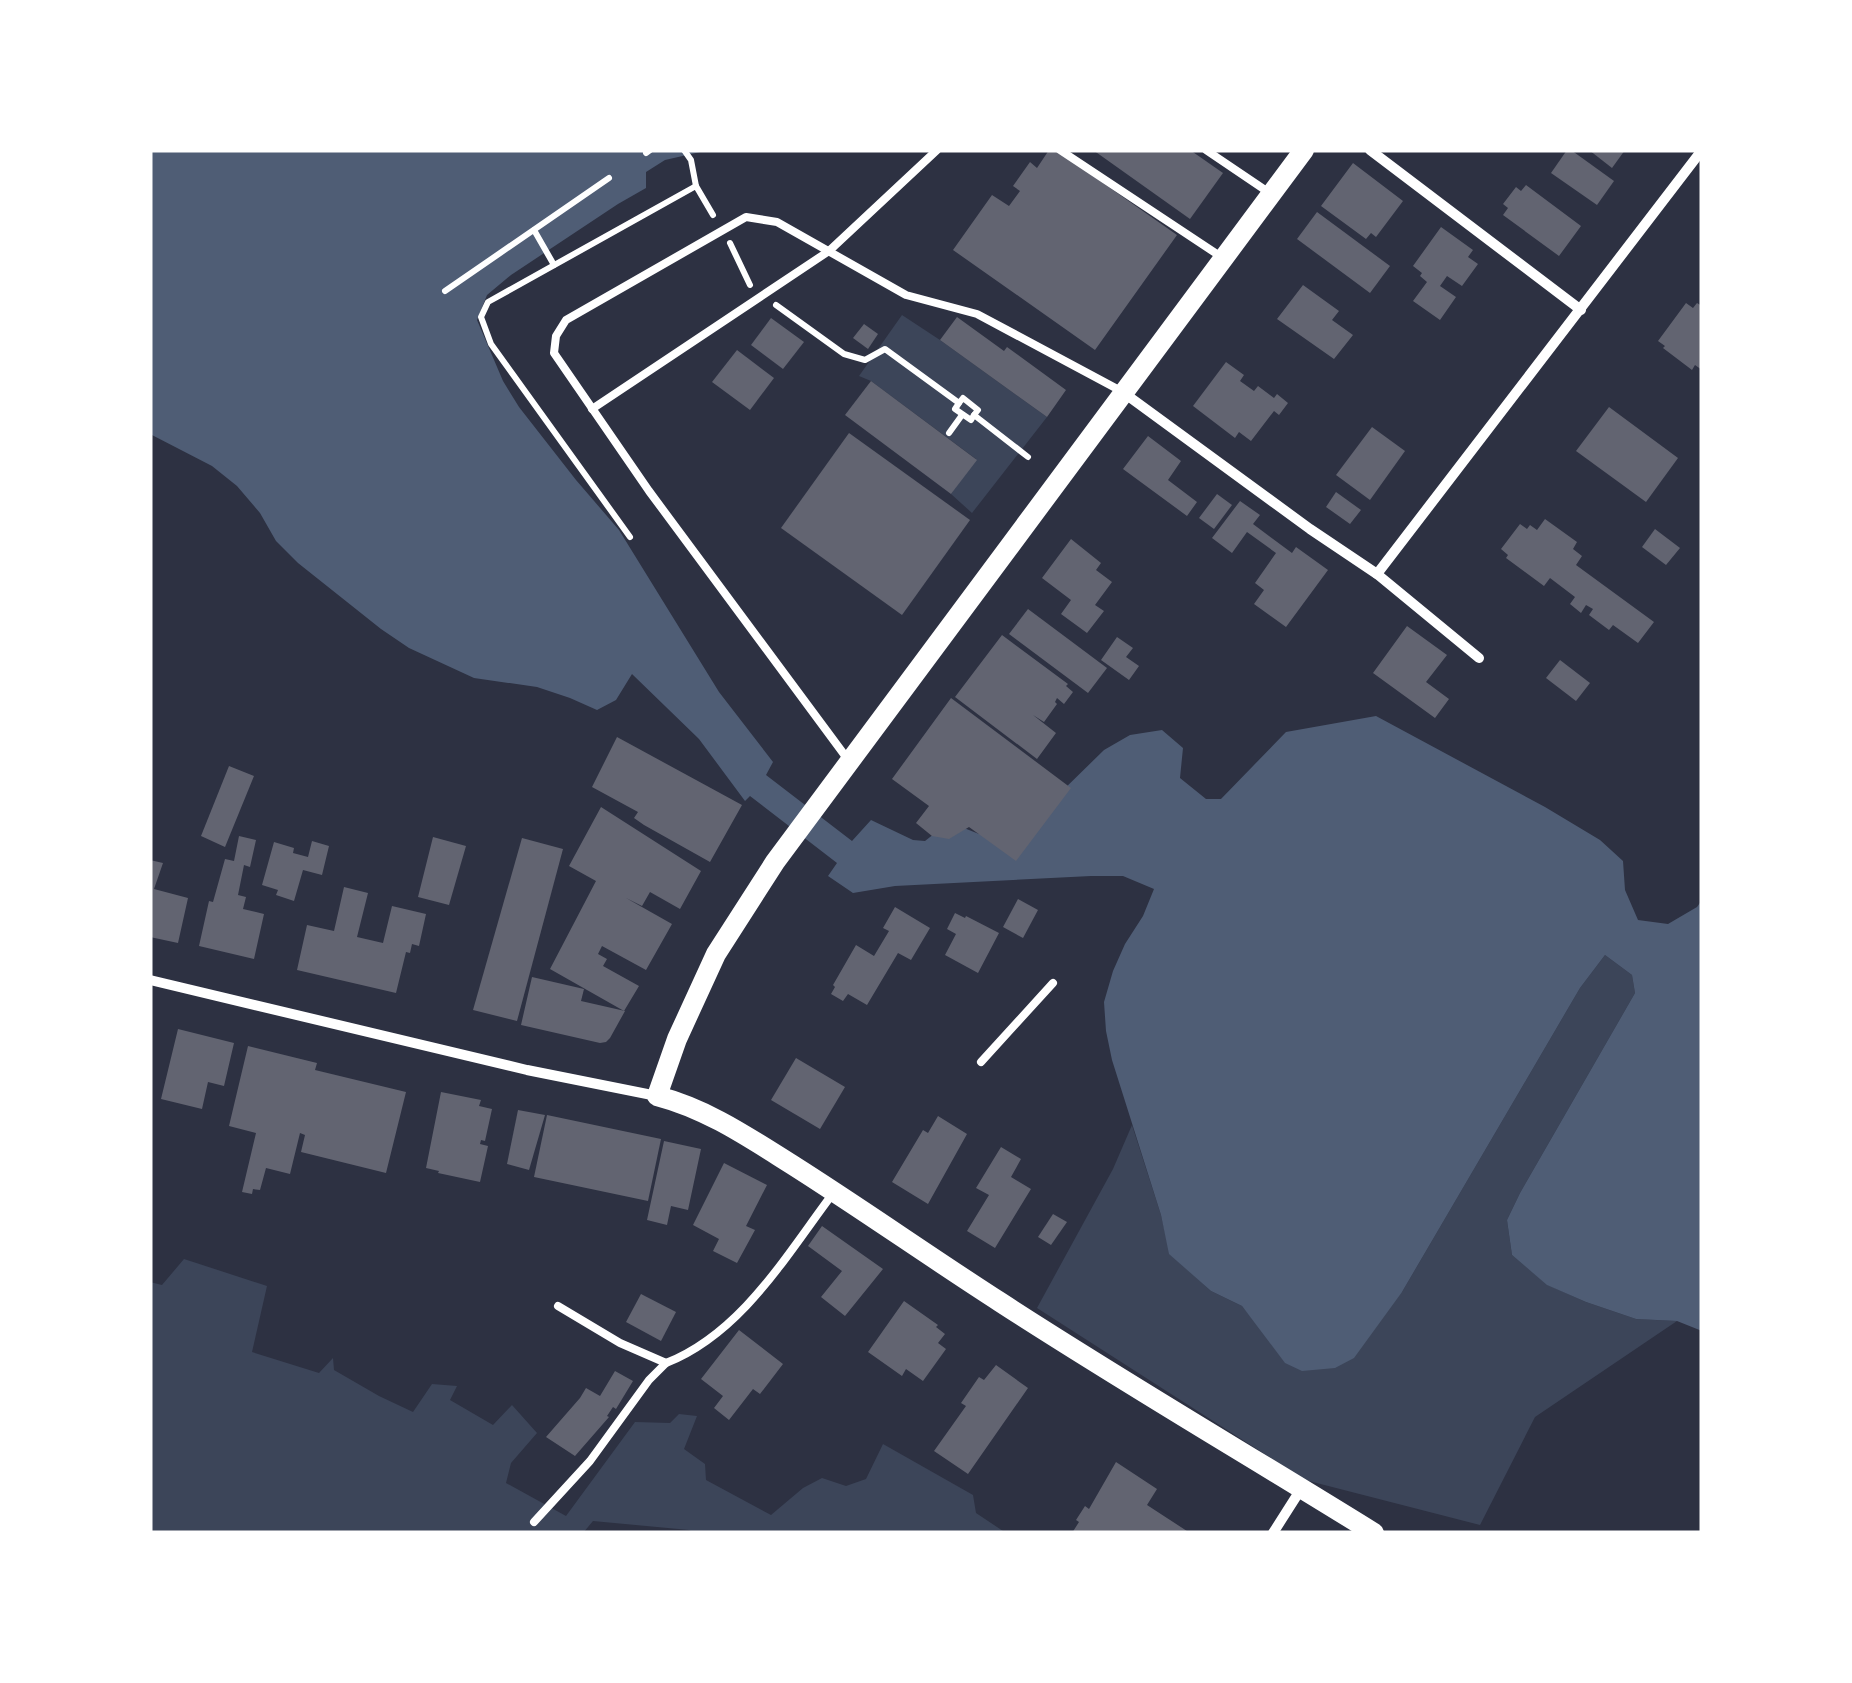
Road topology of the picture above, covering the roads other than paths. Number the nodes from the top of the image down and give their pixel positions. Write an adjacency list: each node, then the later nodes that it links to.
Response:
1 (937, 150): 8 (lane)
2 (1060, 150): 9 (lane)
3 (1206, 150): 7 (lane)
4 (1304, 150): 7 (main road)
5 (1370, 150): 10 (street)
6 (1702, 150): 10 (street)
7 (1271, 194): 9 (main road)
8 (829, 252): 11 (lane); 12 (lane); 12 (lane)
9 (1224, 258): 11 (main road)
10 (1582, 310): 13 (street)
11 (1124, 393): 13 (street); 15 (main road)
12 (592, 409): 15 (lane)
13 (1377, 574): 14 (street)
14 (1479, 658)
15 (849, 761): 19 (main road)
16 (150, 980): 19 (street)
17 (1053, 983): 18 (lane)
18 (981, 1062)
19 (657, 1096): 20 (main road)
20 (834, 1192): 22 (lane); 23 (main road)
21 (558, 1306): 22 (lane)
22 (666, 1363): 24 (lane)
23 (1302, 1488): 25 (street); 26 (main road)
24 (534, 1522)
25 (1273, 1533)
26 (1374, 1533)

